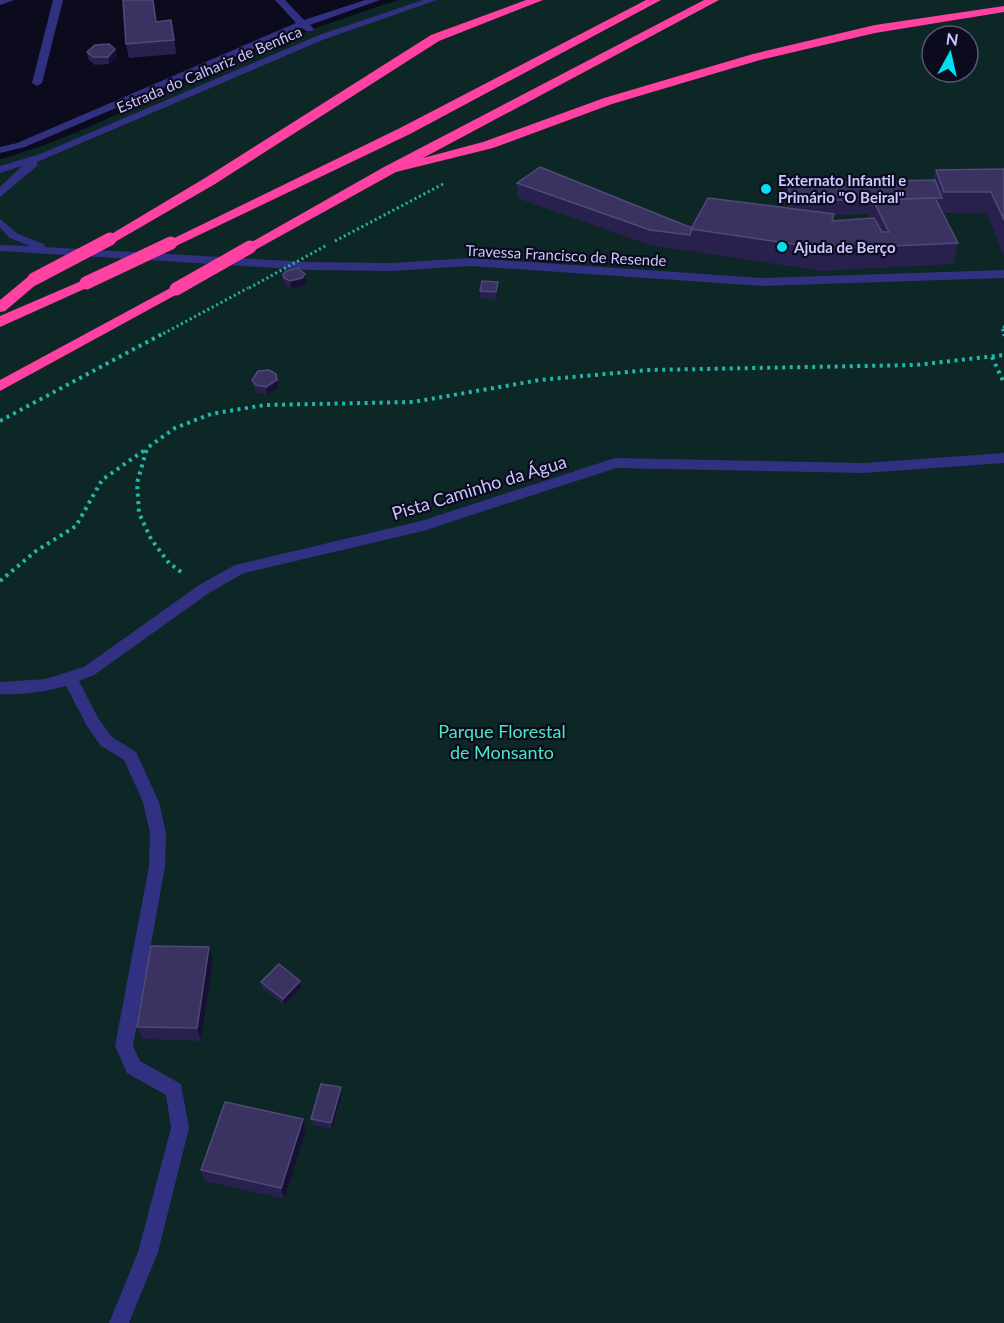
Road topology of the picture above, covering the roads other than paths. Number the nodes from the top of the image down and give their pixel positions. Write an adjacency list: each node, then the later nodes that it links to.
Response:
1 (9, 0): 9 (street)
2 (58, 0): 13 (street)
3 (280, 0): 11 (street)
4 (375, 0): 11 (street, Estrada do Calhariz de Benfica)
5 (432, 0): 12 (street, Estrada do Calhariz de Benfica)
6 (537, 0): 23 (highway, bridge)
7 (655, 0): 24 (highway, bridge)
8 (713, 0): 17 (highway)
9 (0, 2)
10 (1004, 9): 17 (highway)
11 (302, 24): 12 (street); 14 (street, Estrada do Calhariz de Benfica)
12 (322, 37): 15 (street, Estrada do Calhariz de Benfica)
13 (37, 83)
14 (0, 150)
15 (44, 156): 16 (street, Estrada do Calhariz de Benfica); 18 (street)
16 (0, 170)
17 (389, 170): 25 (highway, bridge)
18 (0, 194)
19 (0, 222): 21 (street, Travessa Francisco de Resende)
20 (0, 248): 21 (street, Travessa Francisco de Resende)
21 (54, 252): 22 (street, Travessa Francisco de Resende)
22 (1004, 274)
23 (0, 308)
24 (0, 322)
25 (0, 386)
26 (1004, 458): 27 (street, Pista Caminho da Água)
27 (70, 679): 28 (street, Pista Caminho da Água); 29 (street)
28 (0, 688)
29 (119, 1323)

